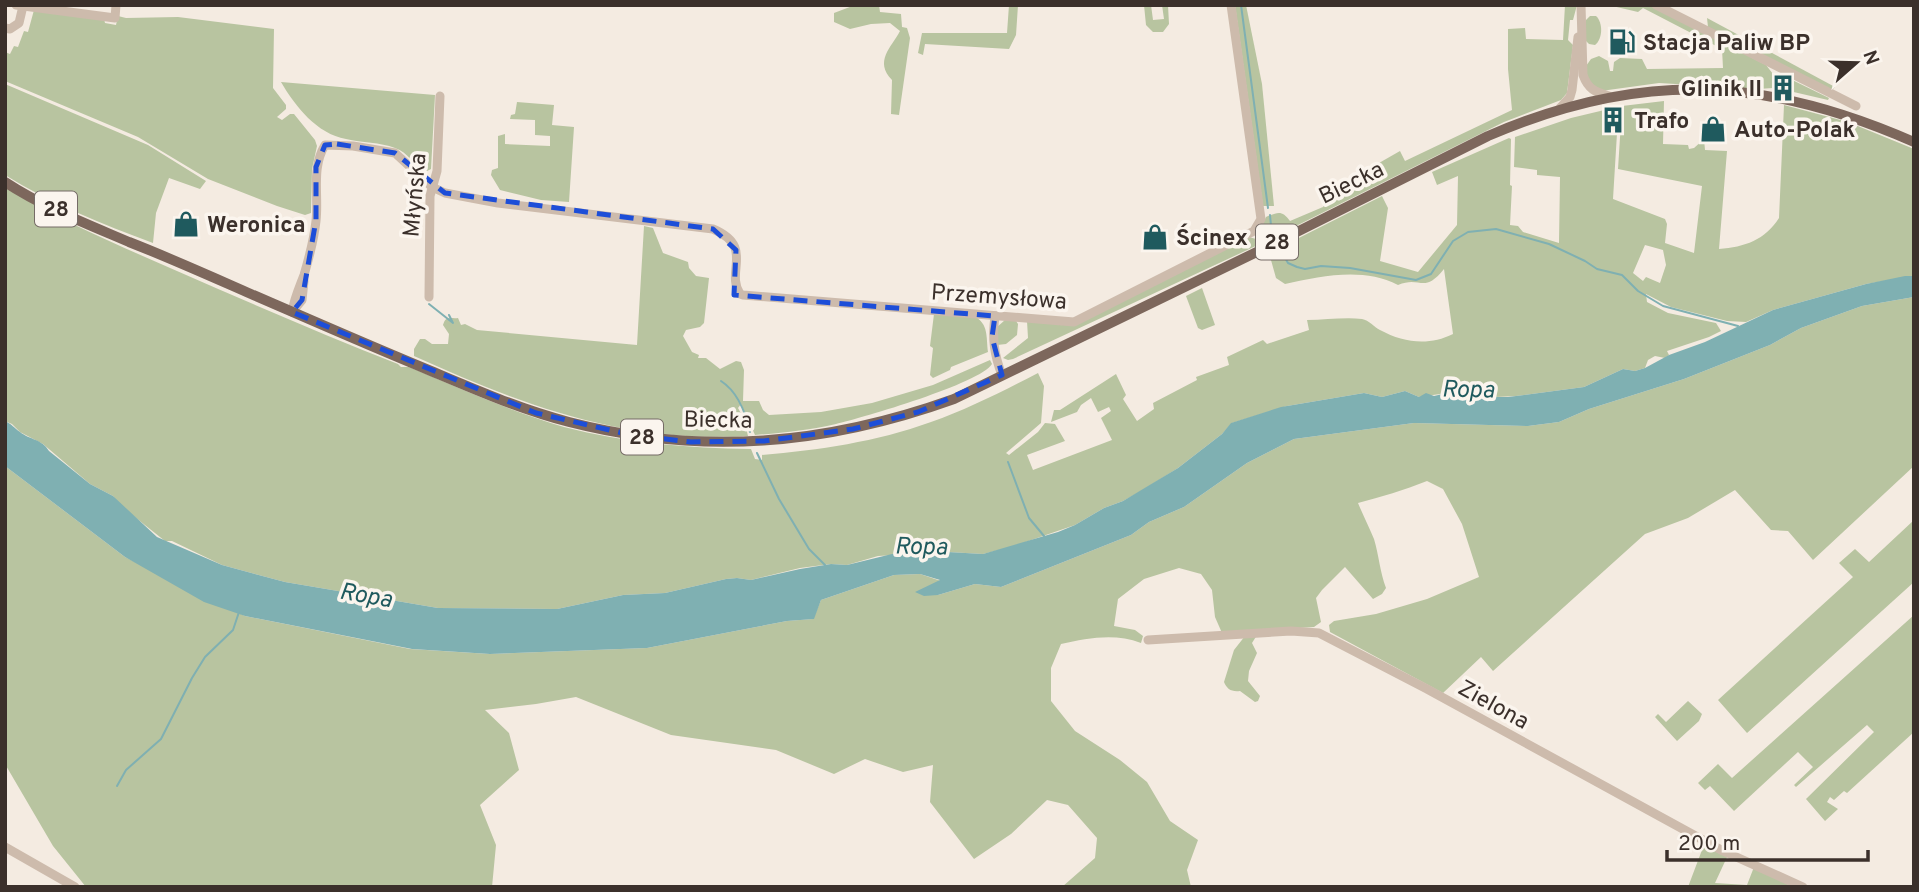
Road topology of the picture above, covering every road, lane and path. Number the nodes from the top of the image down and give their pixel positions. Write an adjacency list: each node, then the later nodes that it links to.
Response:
1 (117, 5): 6 (street)
2 (1231, 5): 23 (street, Przemysłowa)
3 (1581, 5): 7 (street)
4 (1656, 5): 15 (street)
5 (19, 6): 6 (street); 8 (street)
6 (66, 9)
7 (1581, 18): 9 (street); 10 (street)
8 (5, 28)
9 (1583, 75): 13 (street); 14 (street)
10 (1572, 90): 14 (street); 16 (street)
11 (1692, 90): 13 (main road, Biecka / 28); 14 (main road, Biecka / 28); 17 (main road, Biecka / 28)
12 (440, 96): 20 (street, Młyńska)
13 (1609, 96): 14 (main road, Biecka / 28)
14 (1582, 106): 16 (main road, Biecka / 28); 18 (main road, Biecka / 28)
15 (1856, 106)
16 (1560, 108): 18 (main road, Biecka / 28)
17 (1914, 142)
18 (1424, 170): 24 (main road, Biecka / 28)
19 (5, 182): 22 (main road, Biecka / 28)
20 (432, 187): 21 (street, Młyńska); 22 (street); 23 (street, Przemysłowa)
21 (429, 297)
22 (292, 312): 24 (main road, Biecka / 28)
23 (995, 316): 24 (street)
24 (1002, 375)
25 (1148, 640): 28 (street, Zielona)
26 (5, 847): 27 (street)
27 (75, 887)
28 (1803, 887)

